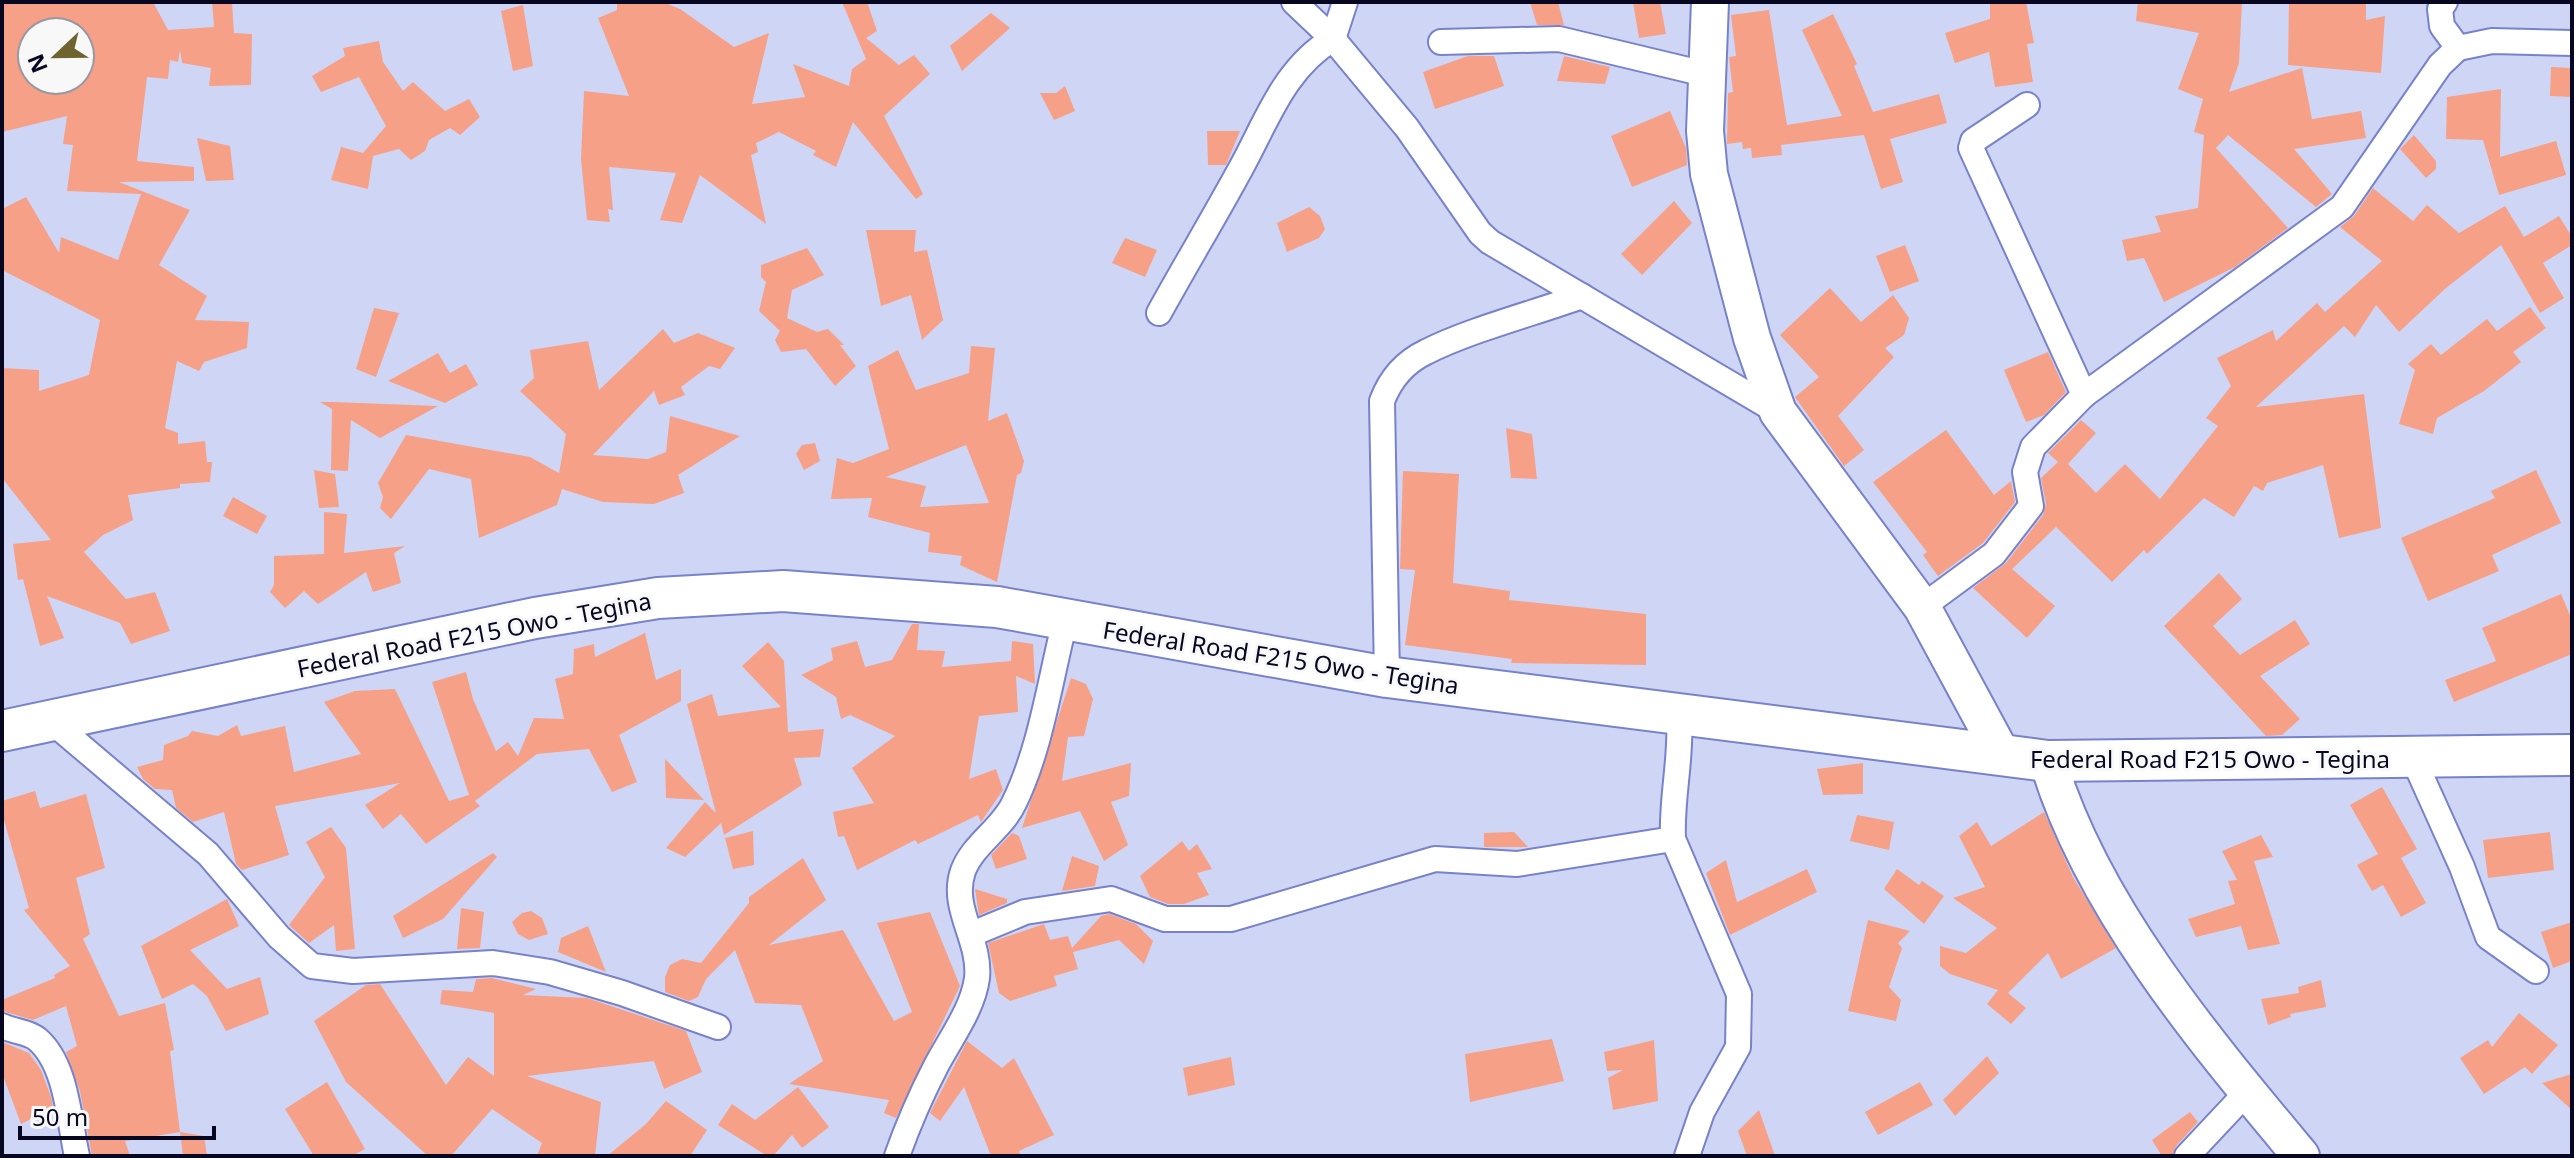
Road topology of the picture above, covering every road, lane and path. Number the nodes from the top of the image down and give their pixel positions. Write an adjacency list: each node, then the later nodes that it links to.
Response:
1 (1294, 2): 5 (street)
2 (1345, 2): 5 (street)
3 (1710, 2): 9 (street)
4 (2445, 2): 8 (street)
5 (1333, 39): 11 (street); 12 (street)
6 (1441, 42): 9 (street)
7 (2572, 43): 8 (street)
8 (2458, 48): 13 (street)
9 (1705, 74): 14 (street)
10 (2027, 105): 13 (street)
11 (1582, 296): 14 (street); 17 (street)
12 (1159, 313)
13 (2084, 395): 15 (street)
14 (1778, 412): 15 (street)
15 (1922, 607): 21 (street)
16 (1065, 621): 17 (main road, Federal Road F215 Owo - Tegina); 19 (main road, Federal Road F215 Owo - Tegina); 26 (street)
17 (1387, 677): 18 (main road, Federal Road F215 Owo - Tegina)
18 (1679, 716): 21 (main road, Federal Road F215 Owo - Tegina); 25 (street)
19 (51, 721): 20 (main road, Federal Road F215 Owo - Tegina); 29 (street)
20 (2, 731)
21 (2002, 755): 24 (main road, Federal Road F215 Owo - Tegina)
22 (2572, 755): 23 (main road, Federal Road F215 Owo - Tegina)
23 (2413, 758): 24 (main road, Federal Road F215 Owo - Tegina); 27 (street)
24 (2048, 761): 30 (street)
25 (1673, 839): 26 (street); 33 (street)
26 (972, 934): 32 (street)
27 (2536, 971)
28 (2, 1026): 31 (street)
29 (718, 1027)
30 (2247, 1092): 34 (street); 35 (street)
31 (77, 1156)
32 (897, 1156)
33 (1687, 1156)
34 (2187, 1156)
35 (2301, 1156)

